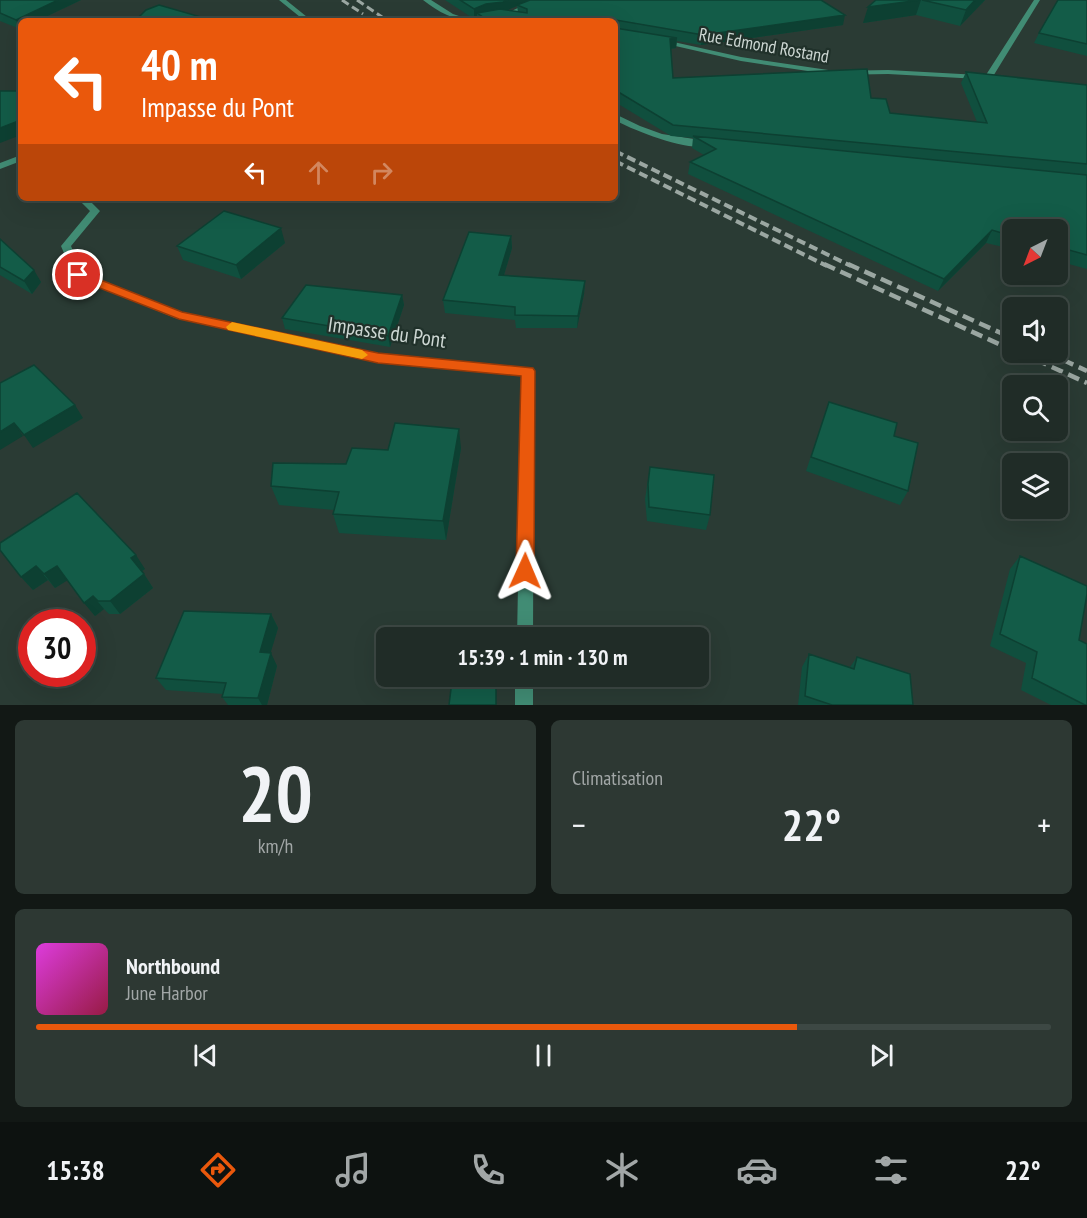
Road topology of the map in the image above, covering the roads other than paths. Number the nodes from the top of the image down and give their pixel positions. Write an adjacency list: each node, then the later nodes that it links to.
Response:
1 (282, 0): 7 (street)
2 (426, 0): 8 (street)
3 (563, 0): 6 (street)
4 (1037, 0): 11 (street)
5 (495, 16): 6 (street)
6 (504, 16): 9 (street)
7 (305, 18)
8 (461, 18)
9 (518, 18)
10 (654, 40): 11 (street, Rue Edmond Rostand)
11 (988, 78): 12 (street, Rue Edmond Rostand)
12 (999, 79)
13 (618, 118): 14 (street)
14 (713, 145)
15 (18, 159): 16 (street)
16 (0, 166)
17 (85, 201): 18 (street, Impasse du Pont)
18 (525, 627)
19 (524, 687): 20 (street)
20 (524, 705)

